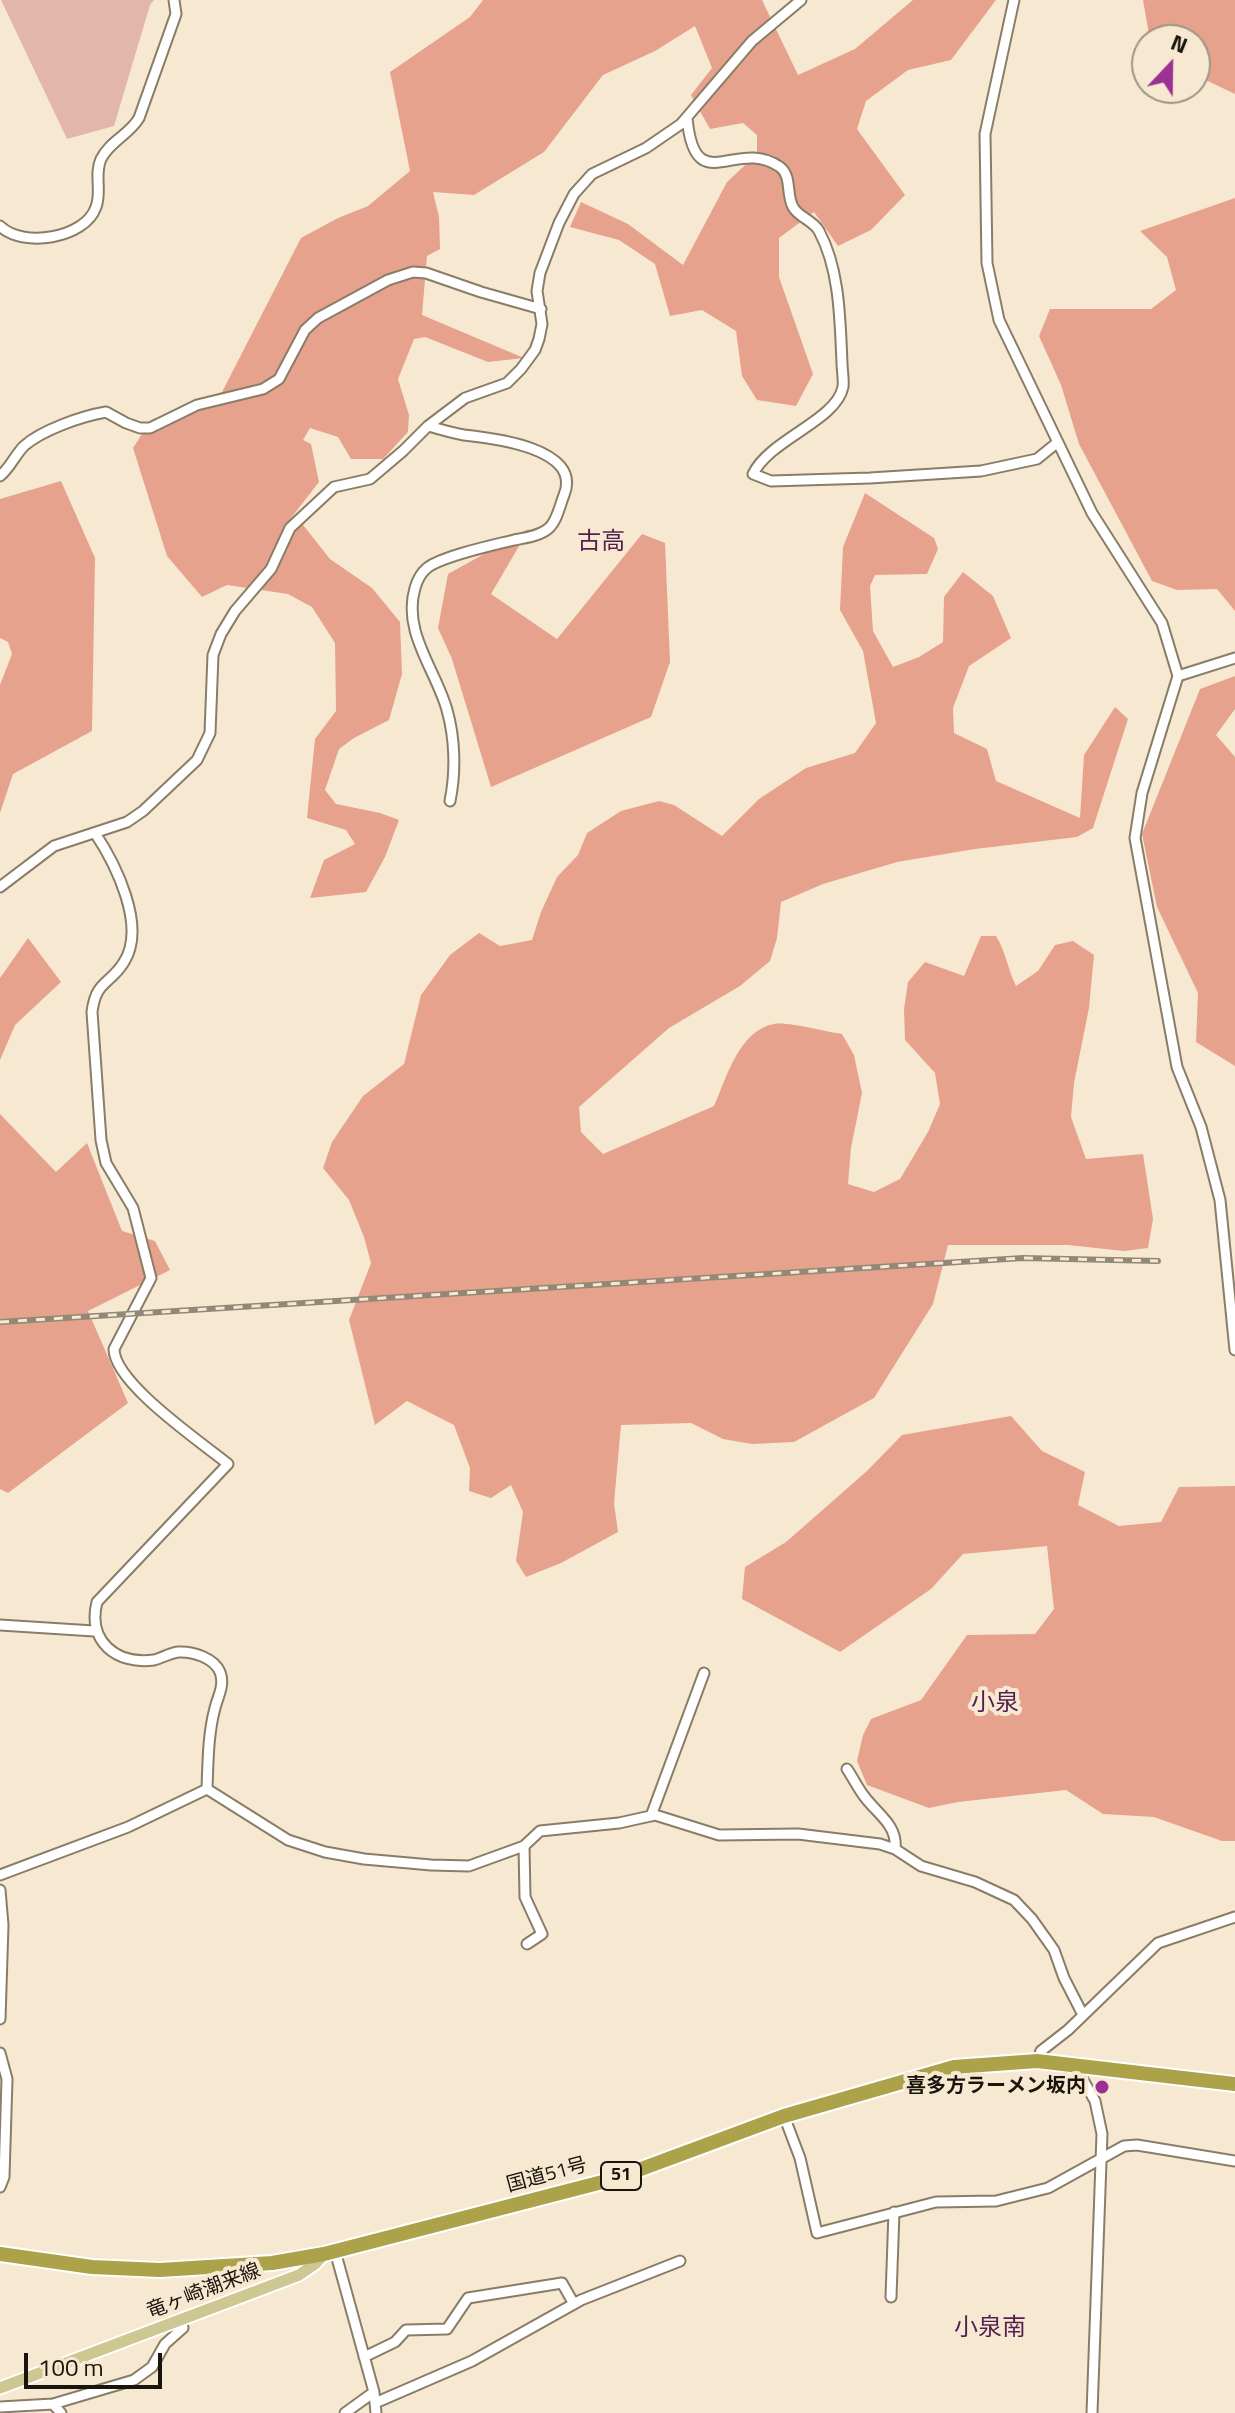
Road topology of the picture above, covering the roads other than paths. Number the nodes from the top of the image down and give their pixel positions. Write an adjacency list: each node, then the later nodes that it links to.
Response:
1 (174, 0): 5 (street)
2 (801, 0): 4 (street)
3 (1014, 0): 8 (street)
4 (687, 118): 6 (street); 8 (street)
5 (0, 226)
6 (541, 309): 7 (street); 9 (street)
7 (428, 426): 12 (street); 13 (street)
8 (1058, 442): 11 (street)
9 (0, 476)
10 (1235, 658): 11 (street)
11 (1178, 676): 15 (street)
12 (450, 801)
13 (95, 833): 14 (street); 17 (street)
14 (0, 887)
15 (1235, 1350)
16 (0, 1625): 17 (street)
17 (94, 1631): 20 (street)
18 (704, 1673): 21 (street)
19 (847, 1769): 23 (street)
20 (207, 1789): 22 (street); 24 (street)
21 (651, 1816): 22 (street); 23 (street)
22 (524, 1846): 27 (street)
23 (895, 1849): 28 (street)
24 (0, 1875)
25 (0, 1890): 29 (street)
26 (1235, 1917): 28 (street)
27 (527, 1944)
28 (1083, 2015): 31 (street)
29 (0, 2019)
30 (0, 2053): 37 (street)
31 (1037, 2061): 32 (highway, 国道51号 / 51); 34 (highway, 国道51号 / 51)
32 (1074, 2064): 33 (highway, 国道51号 / 51); 35 (street)
33 (1235, 2084)
34 (784, 2116): 38 (street); 39 (highway, 国道51号 / 51)
35 (1102, 2156): 36 (street); 38 (street); 52 (street)
36 (1235, 2161)
37 (0, 2187)
38 (894, 2212): 42 (street)
39 (330, 2252): 40 (highway, 国道51号 / 51); 44 (main road, 竜ヶ崎潮来線); 45 (street)
40 (0, 2254)
41 (680, 2261): 43 (street)
42 (891, 2297)
43 (574, 2304): 45 (street); 47 (street)
44 (181, 2320): 46 (main road, 竜ヶ崎潮来線); 48 (street)
45 (364, 2357): 47 (street)
46 (0, 2388)
47 (375, 2403): 51 (street)
48 (53, 2404): 49 (street); 50 (street)
49 (0, 2407)
50 (61, 2413)
51 (345, 2413)
52 (1092, 2413)

